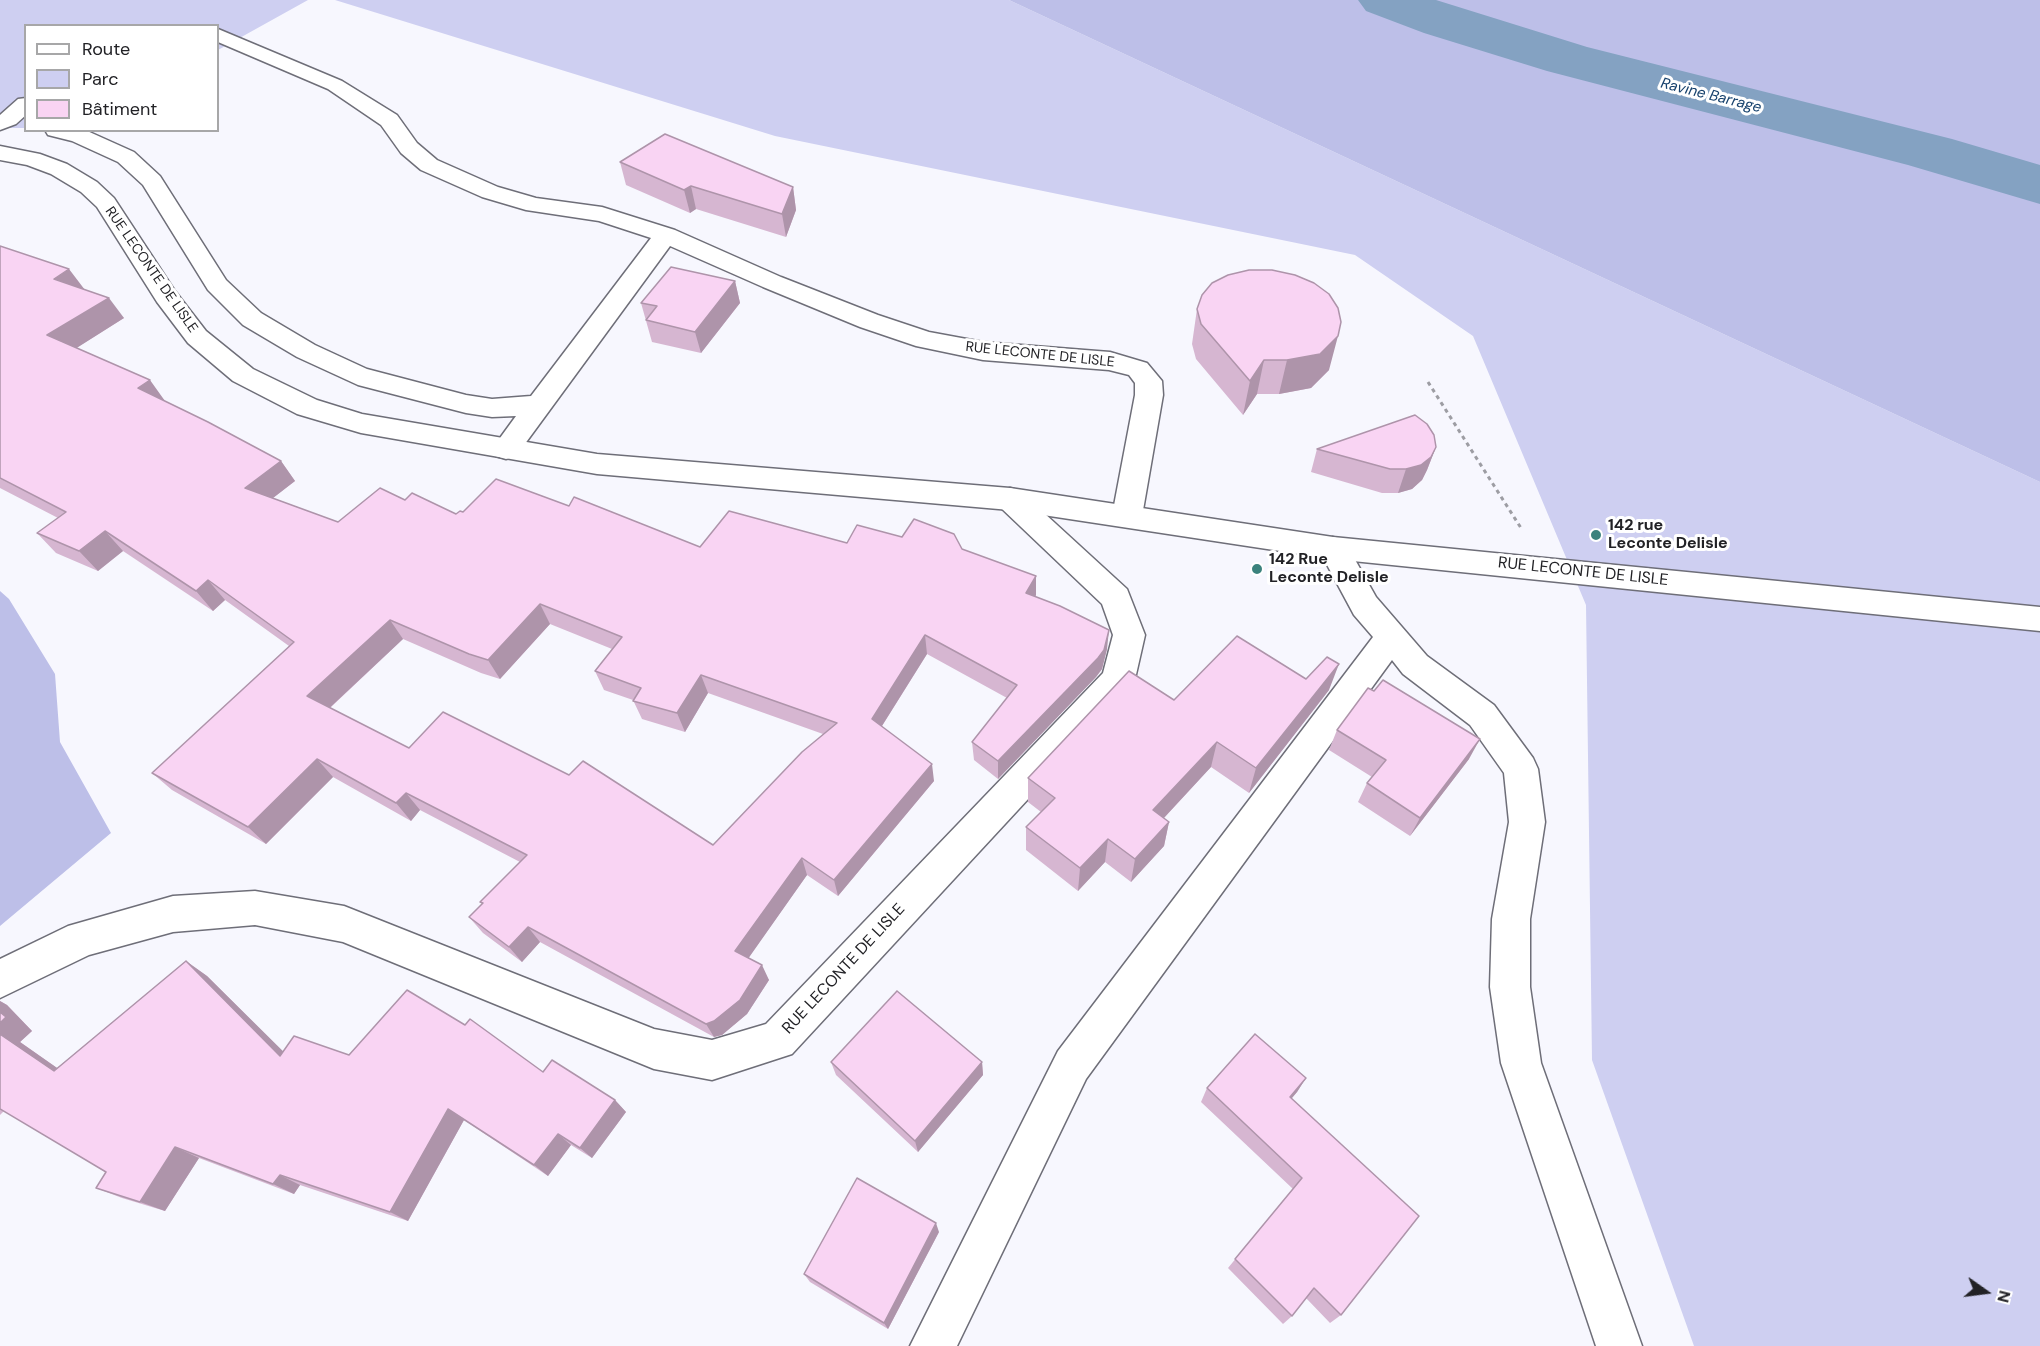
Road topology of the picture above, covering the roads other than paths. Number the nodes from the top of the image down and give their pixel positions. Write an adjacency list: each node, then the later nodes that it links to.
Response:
1 (219, 35): 6 (street, RUE LECONTE DE LISLE)
2 (24, 106): 3 (street)
3 (11, 122)
4 (64, 132): 7 (street)
5 (0, 153): 8 (street, RUE LECONTE DE LISLE)
6 (666, 235): 7 (street); 10 (street, RUE LECONTE DE LISLE)
7 (540, 405): 8 (street)
8 (506, 449): 9 (street, RUE LECONTE DE LISLE)
9 (1010, 499): 10 (street, RUE LECONTE DE LISLE); 14 (street, RUE LECONTE DE LISLE)
10 (1127, 516): 11 (street, RUE LECONTE DE LISLE)
11 (1333, 548): 12 (street, RUE LECONTE DE LISLE); 13 (street)
12 (2040, 619)
13 (1391, 637): 15 (street); 16 (street)
14 (0, 979)
15 (933, 1346)
16 (1619, 1346)

